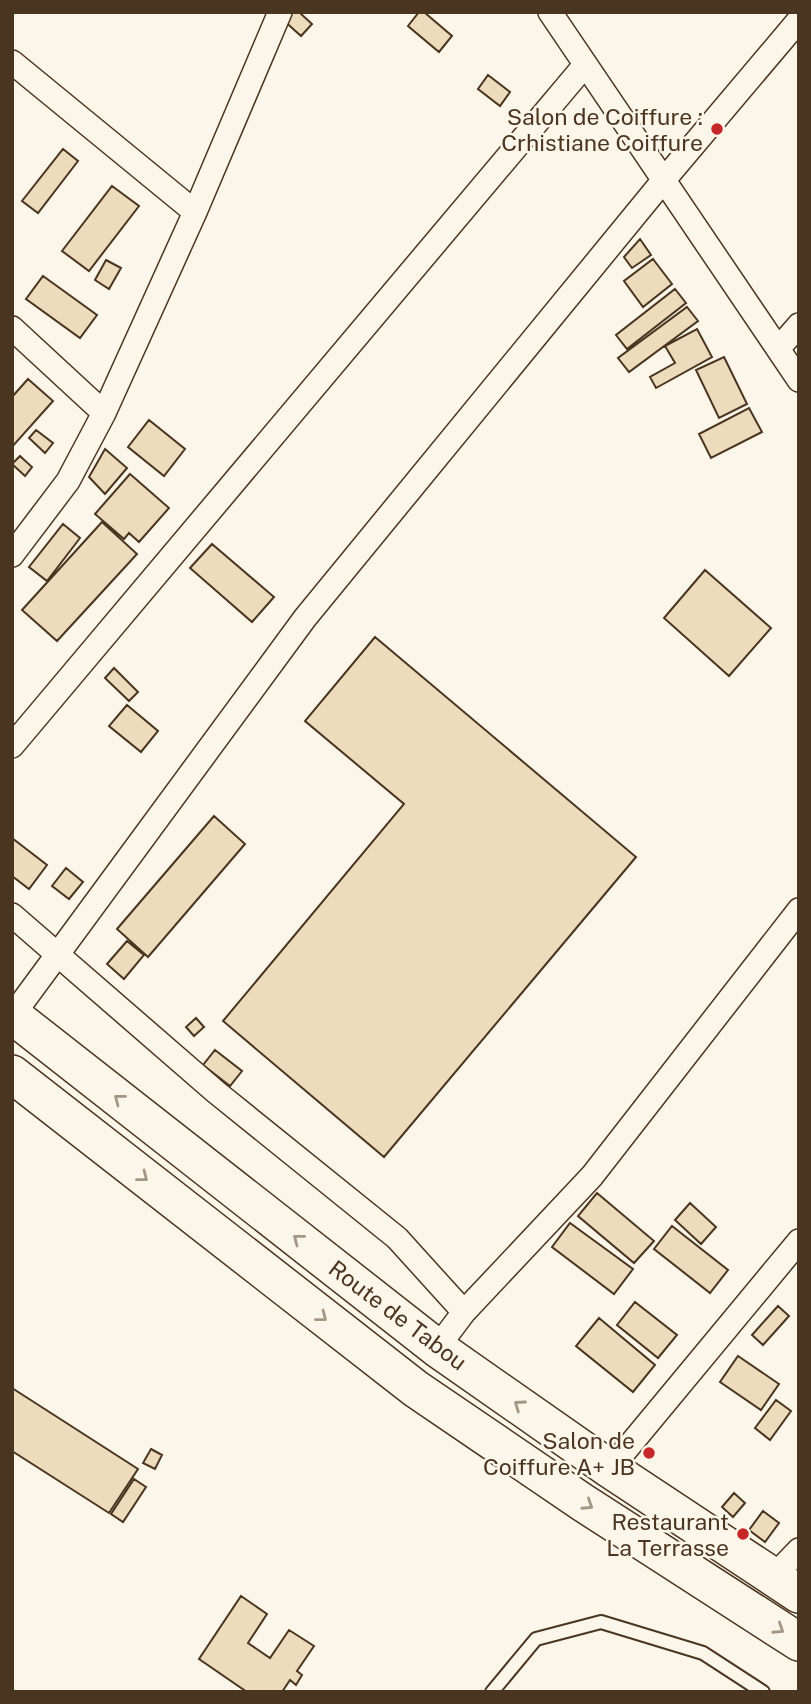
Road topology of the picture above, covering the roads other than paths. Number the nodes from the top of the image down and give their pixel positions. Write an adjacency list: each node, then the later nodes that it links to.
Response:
1 (280, 12): 7 (street)
2 (550, 12): 5 (street)
3 (799, 20): 6 (street)
4 (12, 62): 7 (street)
5 (585, 65): 6 (street); 14 (street)
6 (663, 181): 10 (street); 17 (street)
7 (195, 212): 12 (street)
8 (799, 324): 10 (street)
9 (12, 328): 12 (street)
10 (778, 349): 11 (street)
11 (799, 380)
12 (104, 413): 13 (street)
13 (12, 555)
14 (12, 746)
15 (799, 909): 21 (street)
16 (12, 915): 17 (street)
17 (59, 954): 18 (street); 21 (street)
18 (13, 1015): 22 (main road, Route de Tabou, one-way to 18)
19 (12, 1074): 26 (main road, Route de Tabou, one-way to 26)
20 (799, 1241): 23 (street)
21 (464, 1312): 22 (street)
22 (437, 1348): 23 (main road, Route de Tabou, one-way to 22)
23 (611, 1469): 25 (main road, Route de Tabou)
24 (799, 1550): 25 (street)
25 (786, 1586)
26 (799, 1642)
27 (492, 1692): 28 (lane)
28 (763, 1692)

